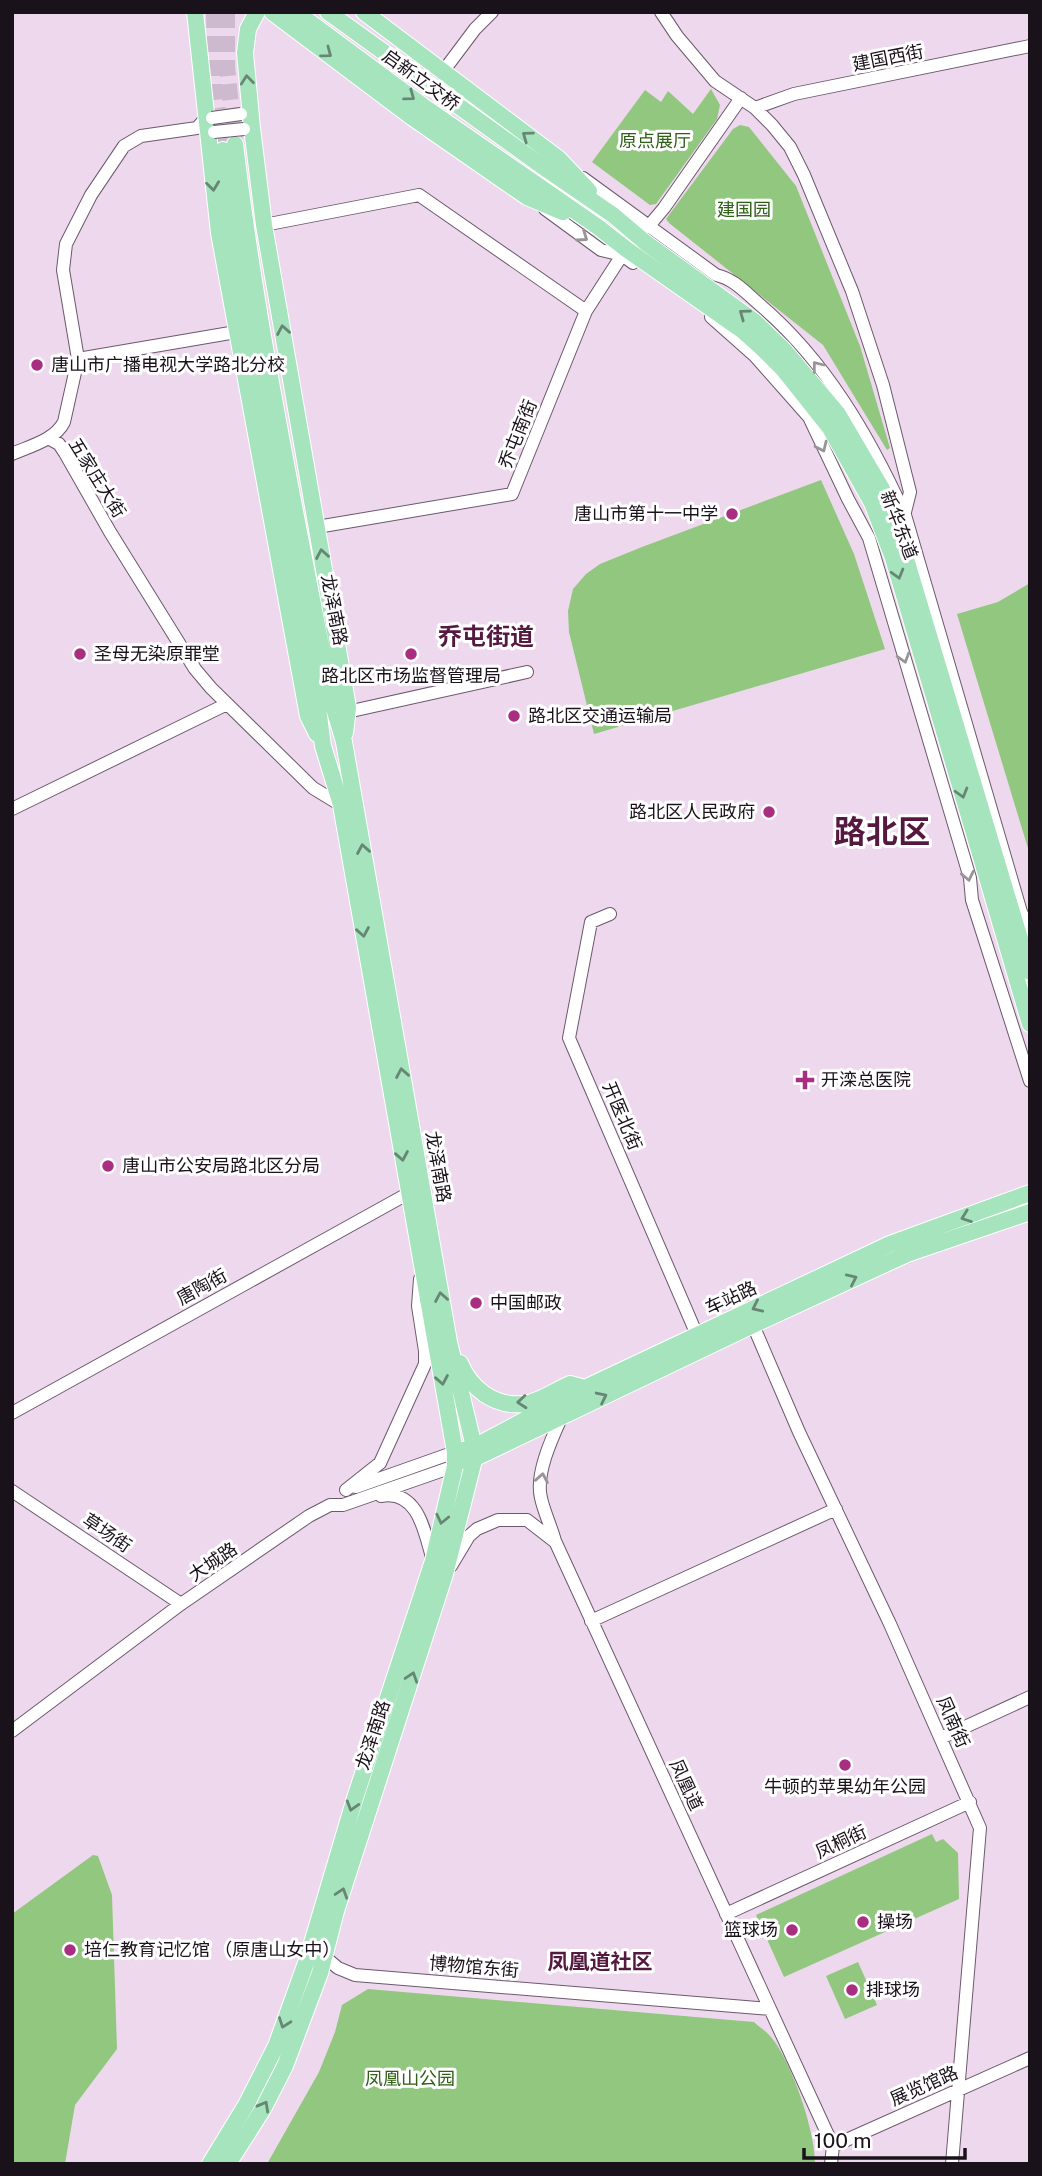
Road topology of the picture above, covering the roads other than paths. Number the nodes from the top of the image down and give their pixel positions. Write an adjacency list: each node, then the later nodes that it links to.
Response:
1 (195, 12): 14 (main road)
2 (257, 12): 13 (main road, one-way to 2)
3 (272, 12): 17 (main road, one-way to 17)
4 (296, 12): 16 (main road, 启新立交桥, one-way to 16)
5 (328, 12): 15 (main road, 启新立交桥)
6 (364, 12): 10 (main road)
7 (492, 12): 10 (street)
8 (661, 12): 11 (street)
9 (1030, 46): 12 (street, 建国西街)
10 (442, 73): 15 (main road, one-way to 10)
11 (741, 98): 12 (street); 20 (street)
12 (755, 108): 27 (street)
13 (247, 121): 14 (street, 五家庄大街, bridge); 18 (main road)
14 (207, 126): 23 (main road, one-way to 23); 24 (street, 五家庄大街)
15 (552, 164): 20 (street); 27 (main road, 新华东道, one-way to 15)
16 (525, 178): 19 (main road, 新华东道)
17 (527, 197): 19 (main road); 21 (street, one-way to 21)
18 (264, 225): 22 (street); 28 (main road, one-way to 18)
19 (598, 227): 21 (main road, 新华东道)
20 (648, 228): 27 (street, one-way to 20)
21 (624, 252): 22 (street, 乔屯南街); 39 (main road, 新华东道, one-way to 39); 40 (street, one-way to 40)
22 (586, 311): 28 (street, 乔屯南街)
23 (236, 332): 24 (street); 33 (main road)
24 (78, 359): 25 (street, 五家庄大街)
25 (48, 438): 26 (street); 30 (street, 五家庄大街)
26 (12, 454)
27 (901, 522): 37 (street); 38 (main road, 新华东道)
28 (317, 527): 31 (main road, one-way to 28)
29 (527, 672): 31 (street)
30 (227, 704): 34 (street, 五家庄大街); 35 (street)
31 (347, 712): 32 (main road)
32 (344, 742): 33 (main road, 龙泽南路); 47 (main road, 龙泽南路, one-way to 32)
33 (323, 746): 34 (main road, 龙泽南路)
34 (341, 805): 41 (main road, 龙泽南路, one-way to 41)
35 (12, 810)
36 (610, 914): 46 (street, 开医北街)
37 (1030, 930)
38 (1030, 972)
39 (1030, 1024)
40 (1030, 1081)
41 (409, 1193): 44 (main road, 龙泽南路); 49 (street, 唐陶街)
42 (1030, 1193): 46 (main road, 车站路, one-way to 46)
43 (1030, 1212): 45 (main road, 车站路, one-way to 43)
44 (421, 1266): 52 (main road, 龙泽南路, one-way to 52); 53 (street)
45 (752, 1325): 50 (main road, 车站路, one-way to 45); 56 (street, 凤南街)
46 (697, 1335): 48 (main road, 车站路)
47 (449, 1342): 48 (main road, one-way to 47); 51 (main road, 龙泽南路)
48 (585, 1388): 51 (main road, 车站路)
49 (12, 1413)
50 (562, 1416): 51 (main road, 车站路); 57 (street, 凤凰道, one-way to 50)
51 (474, 1453): 52 (main road, 车站路); 59 (main road, 龙泽南路)
52 (455, 1459): 53 (street); 55 (street, 大城路); 58 (main road, 龙泽南路, one-way to 58)
53 (346, 1490): 55 (street)
54 (12, 1491): 60 (street, 草场街)
55 (337, 1505): 58 (street); 60 (street, 大城路)
56 (835, 1509): 61 (street); 64 (street, 凤南街)
57 (555, 1541): 59 (street); 61 (street, 凤凰道)
58 (433, 1561): 67 (main road, 龙泽南路, one-way to 67)
59 (445, 1574): 68 (main road, 龙泽南路, one-way to 59)
60 (181, 1604): 63 (street, 大城路)
61 (591, 1621): 66 (street, 凤凰道)
62 (1030, 1697): 64 (street)
63 (12, 1731)
64 (941, 1738): 65 (street, 凤南街)
65 (970, 1802): 66 (street, 凤桐街); 71 (street, 凤南街)
66 (726, 1914): 69 (street, 凤凰道)
67 (311, 1944): 68 (street, 博物馆东街); 73 (main road, 龙泽南路, one-way to 73)
68 (323, 1956): 69 (street, 博物馆东街); 74 (main road, 龙泽南路, one-way to 68)
69 (770, 2010): 72 (street, 凤凰道)
70 (1030, 2058): 71 (street, 展览馆路)
71 (959, 2090): 72 (street, 展览馆路); 76 (street, 凤南街)
72 (833, 2146): 75 (street)
73 (210, 2164)
74 (228, 2164)
75 (831, 2164)
76 (952, 2164)

